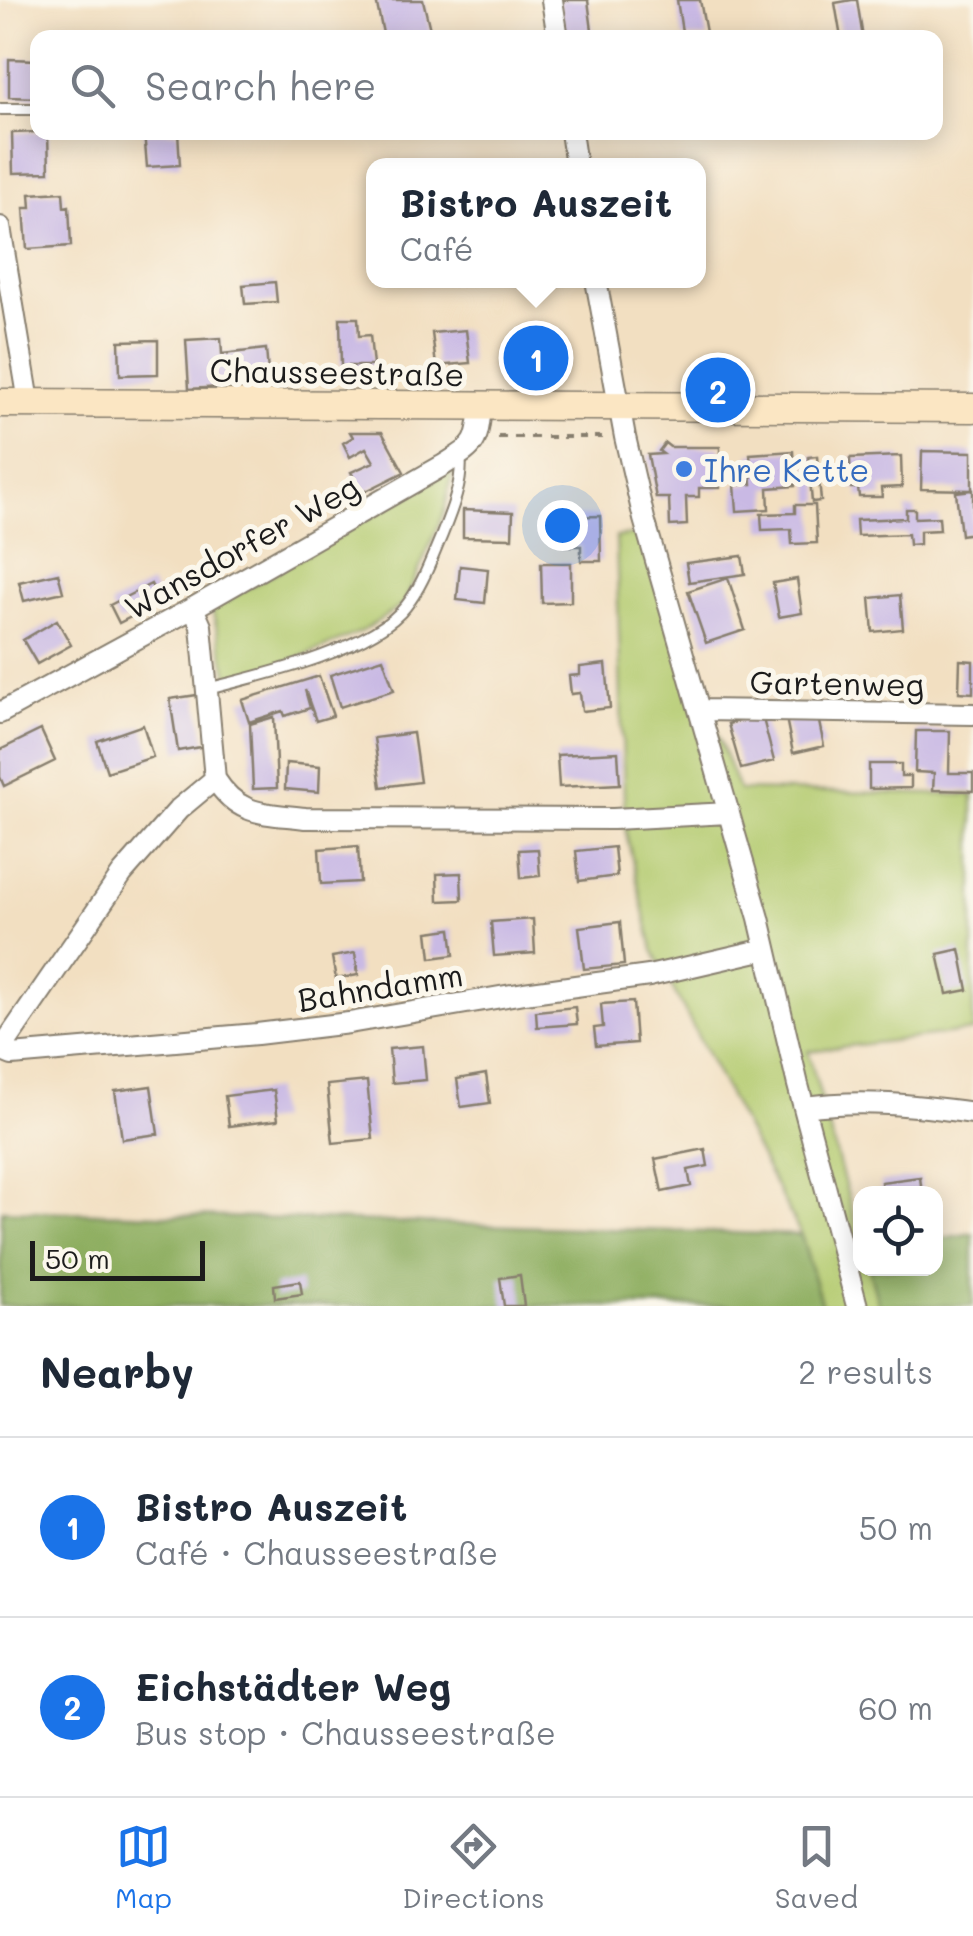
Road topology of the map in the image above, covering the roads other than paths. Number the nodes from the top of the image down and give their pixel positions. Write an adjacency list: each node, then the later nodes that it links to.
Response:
1 (552, 0): 2 (street)
2 (557, 30)
3 (0, 108): 4 (lane)
4 (30, 109)
5 (0, 227): 7 (street)
6 (598, 288): 10 (street)
7 (30, 402): 8 (main road, Chausseestraße); 9 (main road, Chausseestraße)
8 (0, 403)
9 (481, 407): 10 (main road, Chausseestraße); 12 (street, Wansdorfer Weg)
10 (620, 408): 11 (main road, Chausseestraße); 15 (street)
11 (973, 408)
12 (460, 454): 13 (street, Wansdorfer Weg); 14 (lane)
13 (193, 608): 14 (street); 16 (street, Wansdorfer Weg)
14 (207, 689): 18 (street)
15 (700, 710): 17 (street, Gartenweg); 19 (street)
16 (0, 713)
17 (973, 714)
18 (216, 779): 19 (street); 21 (street)
19 (730, 813): 20 (street)
20 (766, 949): 21 (street, Bahndamm); 22 (street)
21 (0, 1050)
22 (804, 1106): 23 (street); 24 (street)
23 (973, 1113)
24 (857, 1306)

